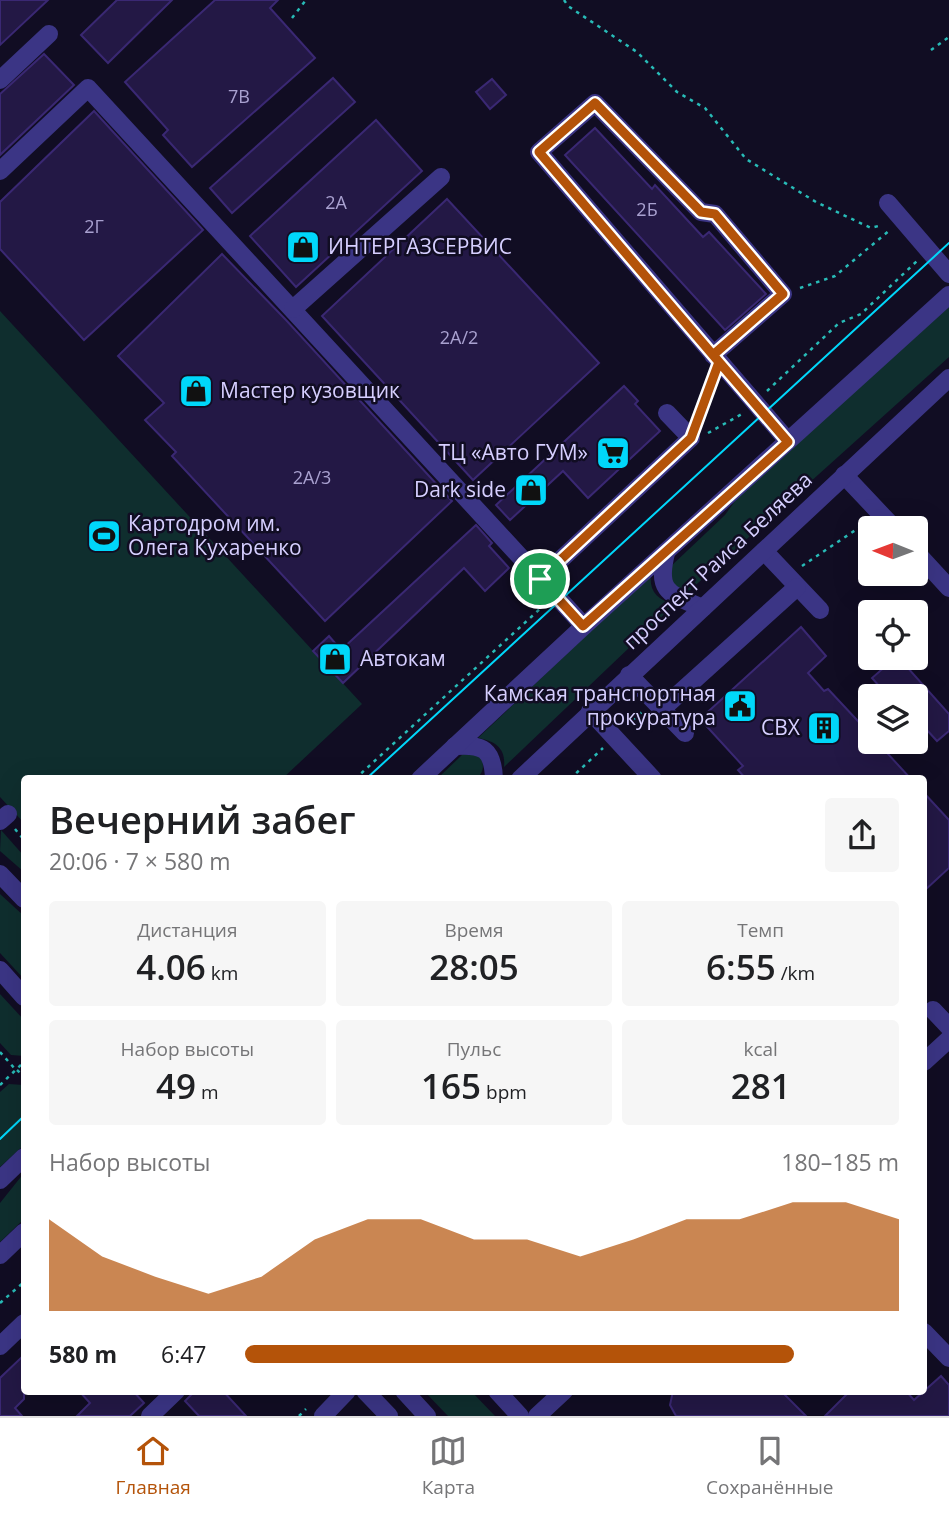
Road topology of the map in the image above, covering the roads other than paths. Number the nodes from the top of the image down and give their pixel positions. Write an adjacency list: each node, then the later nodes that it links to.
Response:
1 (49, 34): 2 (street)
2 (0, 80)
3 (0, 171): 8 (street)
4 (441, 177): 8 (street)
5 (888, 203): 6 (street)
6 (949, 274)
7 (949, 295): 12 (street, проспект Раиса Беляева)
8 (293, 309): 19 (street)
9 (716, 359): 9 (street); 12 (street)
10 (949, 378): 13 (street, проспект Раиса Беляева)
11 (667, 413): 19 (street)
12 (788, 442): 16 (street, проспект Раиса Беляева)
13 (844, 475): 14 (street); 15 (street, проспект Раиса Беляева)
14 (883, 516)
15 (764, 551): 20 (street); 22 (street, проспект Раиса Беляева)
16 (666, 552): 22 (street); 24 (street, проспект Раиса Беляева)
17 (930, 567): 18 (street); 21 (street)
18 (949, 567)
19 (540, 579): 24 (street)
20 (797, 587): 23 (street); 26 (street)
21 (949, 587)
22 (703, 608): 25 (street, проспект Раиса Беляева)
23 (820, 610)
24 (583, 626): 29 (street, проспект Раиса Беляева)
25 (629, 675): 26 (street); 27 (street, проспект Раиса Беляева)
26 (662, 709): 28 (street)
27 (590, 711): 32 (street, проспект Раиса Беляева); 33 (street)
28 (685, 733)
29 (455, 746): 30 (street, проспект Раиса Беляева); 31 (street)
30 (424, 775)
31 (494, 775)
32 (524, 775)
33 (649, 775)
34 (0, 874): 35 (street)
35 (21, 896)
36 (0, 970): 37 (street)
37 (21, 994)
38 (933, 1010): 39 (street)
39 (949, 1027)
40 (949, 1039): 41 (street)
41 (927, 1059)
42 (21, 1160): 43 (street)
43 (0, 1180)
44 (21, 1236): 45 (street)
45 (0, 1255)
46 (21, 1327): 48 (street)
47 (927, 1335): 49 (street)
48 (0, 1346)
49 (949, 1359)
50 (173, 1395): 56 (street)
51 (343, 1395): 57 (street)
52 (369, 1395): 58 (street)
53 (408, 1395): 59 (street)
54 (501, 1395): 60 (street)
55 (560, 1395): 61 (street)
56 (160, 1413)
57 (323, 1416)
58 (389, 1416)
59 (426, 1416)
60 (520, 1416)
61 (537, 1416)

